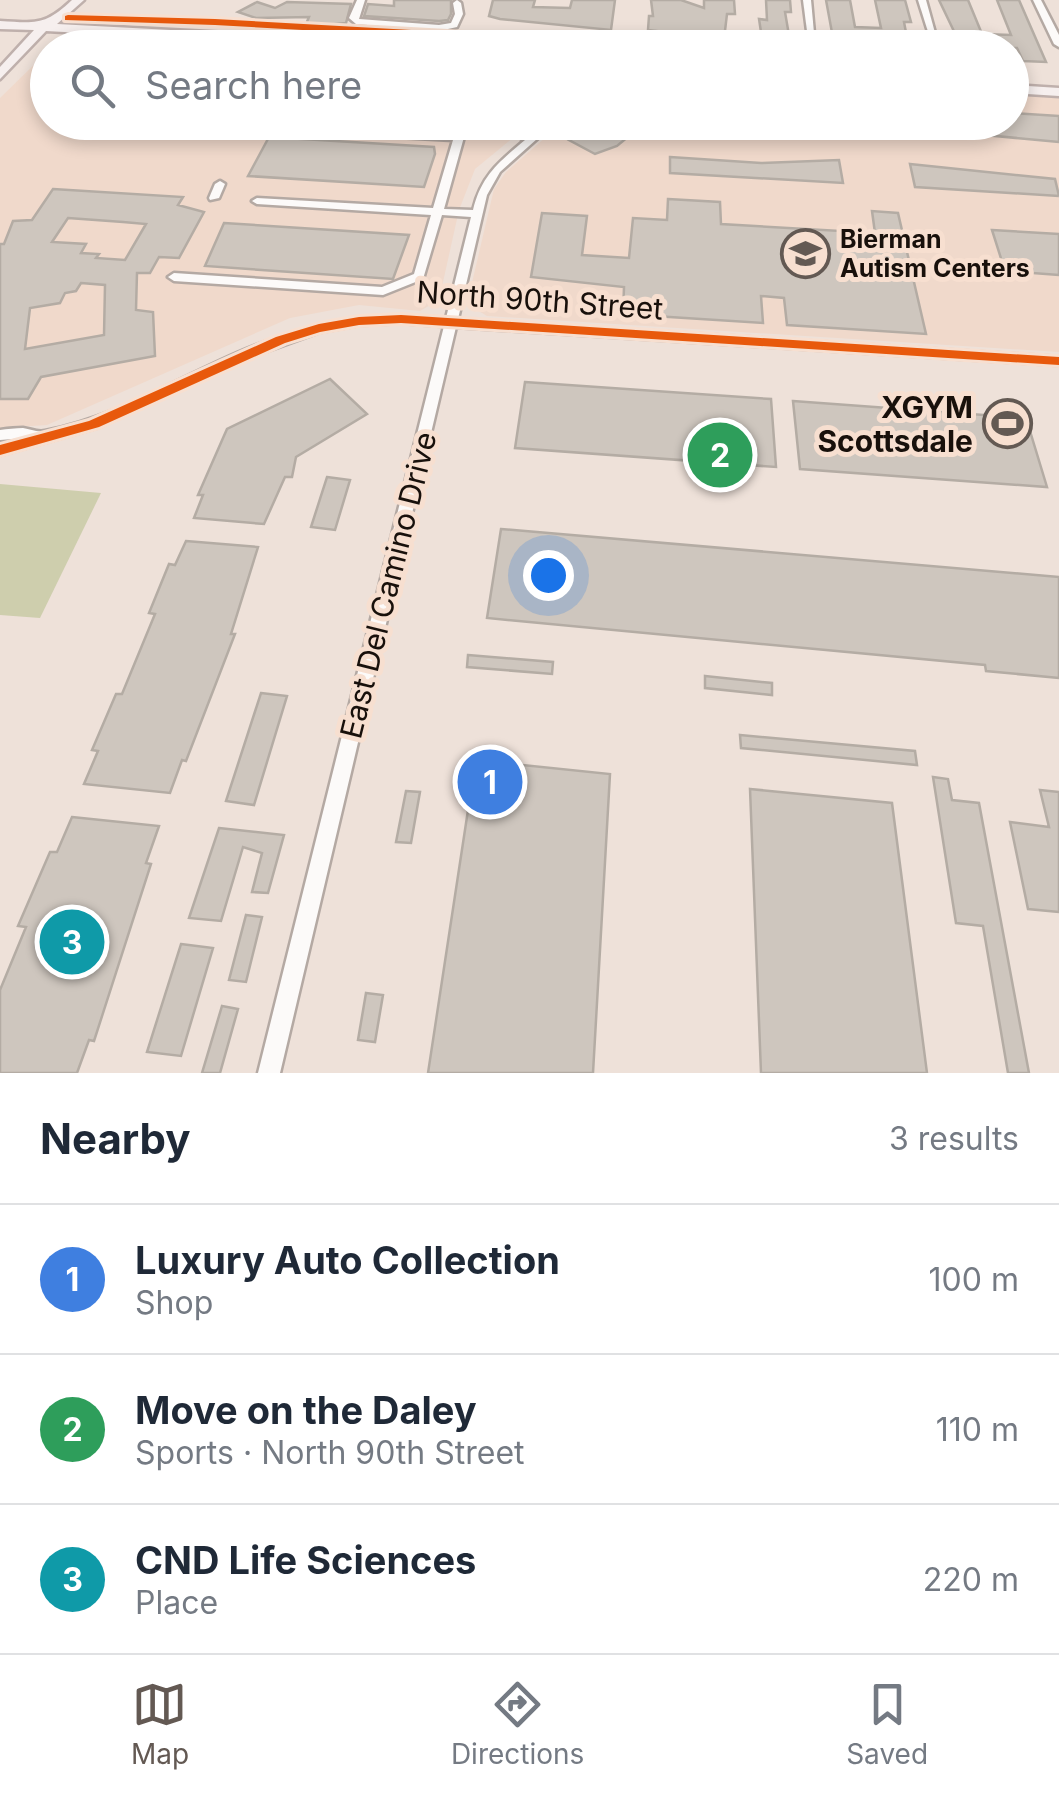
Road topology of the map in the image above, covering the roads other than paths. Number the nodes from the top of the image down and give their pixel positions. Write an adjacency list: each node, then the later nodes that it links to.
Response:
1 (59, 0): 10 (main road)
2 (78, 0): 11 (main road)
3 (361, 0): 7 (street)
4 (807, 0): 12 (street)
5 (922, 0): 13 (street)
6 (1037, 0): 17 (street)
7 (456, 3)
8 (0, 25): 9 (main road)
9 (33, 30)
10 (40, 30)
11 (42, 30)
12 (812, 30)
13 (931, 30)
14 (30, 32): 15 (main road)
15 (0, 33)
16 (30, 42): 18 (main road)
17 (1059, 44)
18 (0, 75)
19 (1029, 79): 20 (main road)
20 (1059, 80)
21 (1029, 90): 22 (main road)
22 (1059, 92)
23 (458, 140): 28 (street)
24 (531, 140): 29 (street, East Del Camino Drive)
25 (220, 184): 26 (street)
26 (214, 198)
27 (256, 202): 28 (street)
28 (438, 211): 29 (street); 30 (street)
29 (478, 214): 31 (street, East Del Camino Drive)
30 (174, 277)
31 (451, 322): 33 (street, North 90th Street); 34 (street, North 90th Street); 38 (street, East Del Camino Drive)
32 (211, 352): 34 (street)
33 (1059, 360)
34 (220, 365): 36 (street, North 90th Street)
35 (0, 435): 36 (street, North 90th Street)
36 (40, 438): 37 (street, North 90th Street)
37 (0, 450)
38 (269, 1073)

